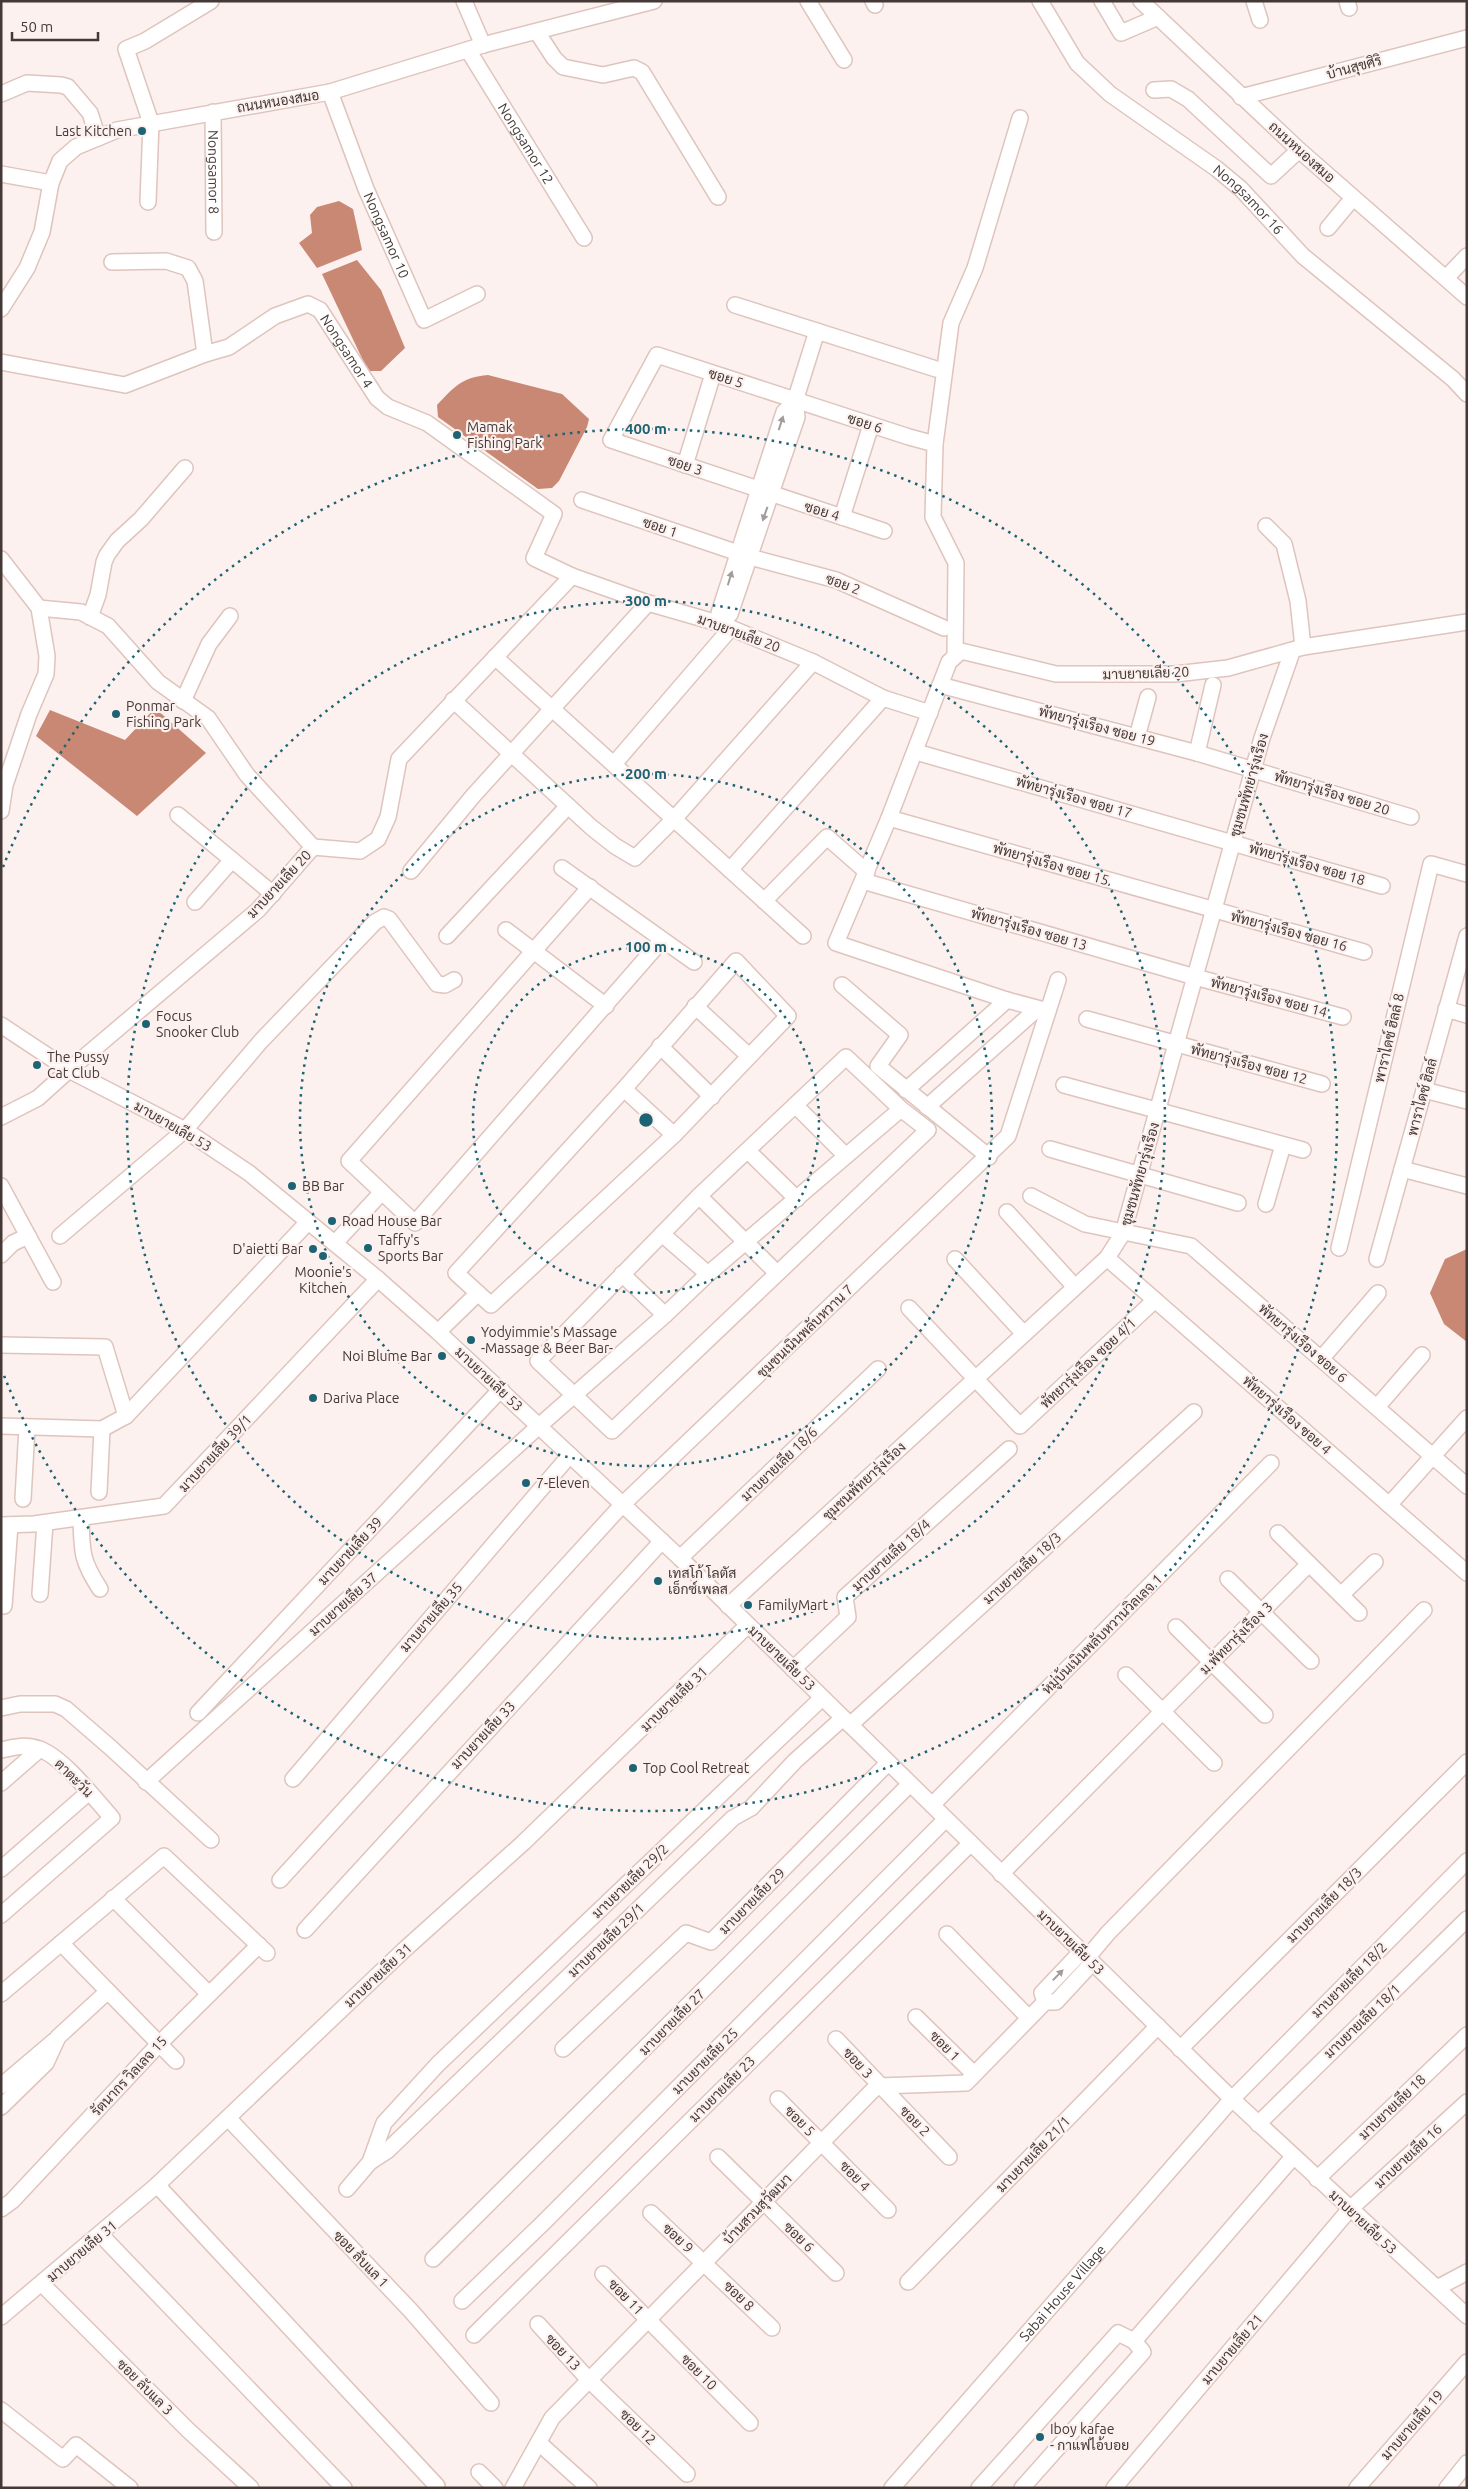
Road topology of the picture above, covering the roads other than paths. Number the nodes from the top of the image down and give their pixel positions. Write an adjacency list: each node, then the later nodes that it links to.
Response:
1 (211, 1): 25 (street)
2 (464, 1): 16 (street)
3 (654, 1): 11 (street, ถนนหนองสมอ)
4 (808, 1): 18 (street)
5 (1040, 1): 48 (street, Nongsamor 16)
6 (1102, 1): 12 (street)
7 (1141, 1): 12 (street, ถนนหนองสมอ)
8 (1149, 1): 9 (street)
9 (1157, 1)
10 (1254, 1): 13 (street)
11 (628, 4): 14 (street, ถนนหนองสมอ)
12 (1158, 17): 22 (street, ถนนหนองสมอ)
13 (1260, 20)
14 (537, 32): 16 (street, ถนนหนองสมอ); 30 (street)
15 (1467, 38): 22 (street, บ้านสุขศิริ)
16 (483, 46): 17 (street, ถนนหนองสมอ)
17 (468, 50): 20 (street, ถนนหนองสมอ); 35 (street, Nongsamor 12)
18 (844, 60)
19 (1154, 90): 27 (street)
20 (330, 92): 23 (street, ถนนหนองสมอ); 39 (street, Nongsamor 10)
21 (1, 94): 26 (street)
22 (1242, 97): 27 (street, ถนนหนองสมอ)
23 (213, 112): 25 (street, ถนนหนองสมอ); 34 (street, Nongsamor 8)
24 (1020, 118): 52 (street)
25 (151, 123): 26 (street, ถนนหนองสมอ); 32 (street)
26 (98, 138): 29 (street, ถนนหนองสมอ)
27 (1299, 150): 31 (street, ถนนหนองสมอ)
28 (1, 174): 29 (street)
29 (51, 183): 42 (street, ถนนหนองสมอ)
30 (718, 197)
31 (1353, 198): 33 (street); 38 (street, ถนนหนองสมอ)
32 (148, 202)
33 (1328, 228)
34 (214, 232)
35 (584, 238)
36 (1467, 256): 38 (street)
37 (112, 262): 44 (street)
38 (1446, 278): 40 (street, ถนนหนองสมอ)
39 (477, 294)
40 (1467, 297)
41 (735, 305): 43 (street)
42 (1, 309)
43 (817, 331): 46 (street); 49 (street)
44 (204, 354): 45 (street, Nongsamor 4); 62 (street, Nongsamor 4)
45 (1, 362)
46 (936, 369)
47 (713, 374): 49 (street, ซอย 5); 51 (street, ซอย 5); 53 (street)
48 (1467, 394)
49 (795, 401): 50 (street, ซอย 6); 55 (street)
50 (870, 425): 52 (street, ซอย 6); 57 (street)
51 (611, 440): 53 (street, ซอย 3)
52 (935, 444): 71 (street)
53 (685, 465): 55 (street, ซอย 3)
54 (185, 468): 65 (street)
55 (765, 493): 57 (street, ซอย 4); 60 (street)
56 (582, 500): 60 (street, ซอย 1)
57 (842, 517): 59 (street, ซอย 4)
58 (1266, 526): 70 (street)
59 (884, 531)
60 (744, 555): 68 (street); 69 (street, ซอย 2)
61 (2, 561): 64 (street)
62 (572, 576): 63 (street, มาบยายเลีย 20); 72 (street, มาบยายเลีย 20)
63 (648, 603): 68 (street, มาบยายเลีย 20); 80 (street)
64 (39, 608): 65 (street); 89 (street)
65 (90, 616): 78 (street)
66 (230, 616): 78 (street)
67 (1467, 622): 70 (street, มาบยายเลีย 20)
68 (726, 626): 73 (street, มาบยายเลีย 20); 86 (street)
69 (944, 628)
70 (1298, 650): 71 (street, มาบยายเลีย 20); 87 (street, ชุมชนพัทยารุ่งเรือง)
71 (955, 655): 74 (street)
72 (495, 657): 79 (street, มาบยายเลีย 20); 80 (street)
73 (813, 662): 77 (street, มาบยายเลีย 20); 93 (street)
74 (940, 685): 81 (street); 82 (street, พัทยารุ่งเรือง ซอย 19)
75 (1213, 686): 84 (street)
76 (1148, 697): 82 (street)
77 (883, 698): 81 (street, มาบยายเลีย 20); 98 (street)
78 (183, 700): 95 (street)
79 (453, 700): 85 (street); 95 (street, มาบยายเลีย 20)
80 (554, 709): 85 (street); 86 (street)
81 (930, 713): 83 (street)
82 (1137, 737): 84 (street, พัทยารุ่งเรือง ซอย 19)
83 (916, 752): 92 (street); 94 (street, พัทยารุ่งเรือง ซอย 17)
84 (1197, 753): 87 (street, พัทยารุ่งเรือง ซอย 19)
85 (511, 755): 88 (street); 99 (street)
86 (614, 764): 93 (street)
87 (1253, 769): 91 (street, พัทยารุ่งเรือง ซอย 20); 94 (street, ชุมชนพัทยารุ่งเรือง)
88 (568, 806): 93 (street); 109 (street)
89 (1, 811)
90 (178, 815): 96 (street)
91 (1411, 817)
92 (889, 818): 101 (street); 107 (street, พัทยารุ่งเรือง ซอย 15)
93 (674, 819): 98 (street)
94 (1233, 842): 102 (street, พัทยารุ่งเรือง ซอย 18); 107 (street, ชุมชนพัทยารุ่งเรือง)
95 (313, 847): 104 (street, มาบยายเลีย 20)
96 (232, 860): 104 (street); 106 (street)
97 (562, 868): 103 (street)
98 (730, 870): 105 (street)
99 (411, 871)
100 (1467, 874): 171 (street, พาราไดซ์ ฮิลล์ 8)
101 (865, 876): 105 (street); 116 (street, พัทยารุ่งเรือง ซอย 13); 120 (street)
102 (1382, 886)
103 (590, 887): 112 (street); 113 (street)
104 (273, 894): 132 (street, มาบยายเลีย 20)
105 (764, 901): 110 (street)
106 (195, 902)
107 (1214, 911): 114 (street, พัทยารุ่งเรือง ซอย 16); 116 (street, ชุมชนพัทยารุ่งเรือง)
108 (506, 930): 113 (street)
109 (447, 936)
110 (803, 936)
111 (1467, 936): 123 (street, พาราไดซ์ ฮิลล์)
112 (662, 940): 115 (street); 121 (street)
113 (534, 952): 121 (street); 157 (street)
114 (1364, 952)
115 (694, 962)
116 (1195, 977): 127 (street, พัทยารุ่งเรือง ซอย 14); 129 (street, ชุมชนพัทยารุ่งเรือง)
117 (454, 980): 145 (street)
118 (1058, 980): 124 (street, ชุมชนเนินพลับหวาน 7)
119 (842, 985): 136 (street)
120 (1007, 1000): 124 (street); 136 (street)
121 (606, 1006): 157 (street)
122 (695, 1006): 130 (street); 131 (street); 131 (street)
123 (1446, 1009): 125 (street); 137 (street, พาราไดซ์ ฮิลล์)
124 (1042, 1010): 141 (street); 152 (street, ชุมชนเนินพลับหวาน 7)
125 (1467, 1014)
126 (1086, 1018): 129 (street, พัทยารุ่งเรือง ซอย 12)
127 (1343, 1018)
128 (1, 1025): 132 (street, มาบยายเลีย 53)
129 (1176, 1044): 133 (street, พัทยารุ่งเรือง ซอย 12); 143 (street, ชุมชนพัทยารุ่งเรือง)
130 (660, 1046): 135 (street); 138 (street)
131 (749, 1056): 138 (street)
132 (69, 1070): 144 (street, มาบยายเลีย 20); 145 (street, มาบยายเลีย 53)
133 (1322, 1084)
134 (1064, 1085): 143 (street)
135 (624, 1089): 146 (street); 182 (street)
136 (906, 1090): 141 (street)
137 (1424, 1090): 139 (street); 153 (street, พาราไดซ์ ฮิลล์)
138 (712, 1097): 146 (street)
139 (1467, 1101)
140 (794, 1105): 142 (street); 150 (street); 151 (street)
141 (927, 1107): 152 (street)
142 (901, 1109): 151 (street, มาบยายเลีย 37); 176 (street)
143 (1158, 1110): 147 (street); 154 (street, ชุมชนพัทยารุ่งเรือง)
144 (1, 1117)
145 (184, 1130): 164 (street, มาบยายเลีย 53); 168 (street)
146 (674, 1135): 182 (street)
147 (1283, 1145): 149 (street); 162 (street)
148 (1050, 1149): 154 (street)
149 (1303, 1150)
150 (748, 1151): 158 (street); 160 (street)
151 (845, 1155): 160 (street, มาบยายเลีย 37)
152 (989, 1157): 211 (street, ชุมชนเนินพลับหวาน 7)
153 (1402, 1169): 156 (street); 175 (street, พาราไดซ์ ฮิลล์)
154 (1139, 1176): 161 (street); 165 (street, ชุมชนพัทยารุ่งเรือง)
155 (1, 1186): 167 (street)
156 (1467, 1186)
157 (382, 1192): 170 (street)
158 (699, 1196): 166 (street); 169 (street)
159 (1031, 1196): 165 (street, พัทยารุ่งเรือง ซอย 6)
160 (797, 1199): 169 (street, มาบยายเลีย 37)
161 (1238, 1203)
162 (1266, 1204)
163 (1006, 1212): 181 (street)
164 (308, 1222): 170 (street, มาบยายเลีย 53); 198 (street)
165 (1123, 1233): 173 (street, ชุมชนพัทยารุ่งเรือง); 191 (street, พัทยารุ่งเรือง ซอย 6)
166 (662, 1234): 177 (street); 178 (street)
167 (28, 1236): 172 (street); 180 (street)
168 (60, 1236)
169 (746, 1242): 176 (street); 178 (street, มาบยายเลีย 37)
170 (335, 1243): 179 (street, มาบยายเลีย 53)
171 (1339, 1248)
172 (1, 1255)
173 (1107, 1258): 181 (street, ชุมชนพัทยารุ่งเรือง); 184 (street, พัทยารุ่งเรือง ซอย 4)
174 (955, 1259): 188 (street)
175 (1378, 1259)
176 (777, 1273): 195 (street)
177 (622, 1274): 186 (street); 195 (street)
178 (708, 1274): 186 (street, มาบยายเลีย 37)
179 (378, 1279): 187 (street, มาบยายเลีย 53); 213 (street, มาบยายเลีย 39/1)
180 (52, 1282)
181 (1074, 1288): 188 (street, ชุมชนพัทยารุ่งเรือง)
182 (478, 1293): 187 (street)
183 (1378, 1293): 191 (street)
184 (1155, 1300): 193 (street, พัทยารุ่งเรือง ซอย 4/1); 212 (street, พัทยารุ่งเรือง ซอย 4)
185 (908, 1308): 193 (street)
186 (665, 1315): 195 (street, มาบยายเลีย 37)
187 (438, 1332): 194 (street, มาบยายเลีย 53)
188 (1024, 1334): 193 (street, ชุมชนพัทยารุ่งเรือง)
189 (1, 1345): 198 (street)
190 (1422, 1355): 196 (street)
191 (1321, 1359): 196 (street, พัทยารุ่งเรือง ซอย 6)
192 (878, 1369): 218 (street, มาบยายเลีย 18/6)
193 (975, 1379): 227 (street, ชุมชนพัทยารุ่งเรือง)
194 (502, 1389): 201 (street, มาบยายเลีย 53); 240 (street, มาบยายเลีย 39)
195 (575, 1395): 201 (street, มาบยายเลีย 37)
196 (1377, 1407): 206 (street, พัทยารุ่งเรือง ซอย 6)
197 (1194, 1412): 242 (street, มาบยายเลีย 18/3)
198 (126, 1416): 203 (street)
199 (1467, 1418): 206 (street)
200 (1, 1426): 202 (street)
201 (539, 1426): 205 (street, มาบยายเลีย 53); 249 (street, มาบยายเลีย 37)
202 (27, 1427): 203 (street); 210 (street)
203 (102, 1429): 209 (street)
204 (1009, 1448): 235 (street, มาบยายเลีย 18/4)
205 (570, 1455): 211 (street, มาบยายเลีย 53); 248 (street, มาบยายเลีย 35)
206 (1434, 1457): 208 (street, พัทยารุ่งเรือง ซอย 6); 212 (street)
207 (1271, 1463): 253 (street, หมู่บ้นเนินพลับหวานวิลเลจ 1)
208 (1467, 1486)
209 (99, 1492)
210 (23, 1499)
211 (622, 1505): 217 (street, มาบยายเลีย 53); 260 (street, ชุมชนเนินพลับหวาน 7)
212 (1389, 1505): 221 (street, พัทยารุ่งเรือง ซอย 4)
213 (81, 1518): 214 (street, มาบยายเลีย 39/1); 223 (street)
214 (44, 1523): 215 (street, มาบยายเลีย 39/1); 224 (street)
215 (6, 1525): 226 (street)
216 (1278, 1533): 220 (street)
217 (662, 1541): 218 (street, มาบยายเลีย 53); 264 (street, มาบยายเลีย 33)
218 (680, 1558): 227 (street, มาบยายเลีย 53)
219 (1375, 1562): 225 (street)
220 (1309, 1564): 225 (street); 229 (street, ม.พัทยารุ่งเรือง 3)
221 (1467, 1573)
222 (1228, 1578): 229 (street)
223 (100, 1589)
224 (40, 1594)
225 (1341, 1595): 230 (street)
226 (4, 1606)
227 (728, 1606): 231 (street, มาบยายเลีย 53)
228 (1424, 1610): 267 (street)
229 (1262, 1612): 233 (street); 234 (street, ม.พัทยารุ่งเรือง 3)
230 (1360, 1614)
231 (748, 1625): 235 (street, มาบยายเลีย 53); 288 (street, มาบยายเลีย 31)
232 (1176, 1627): 234 (street)
233 (1311, 1661)
234 (1212, 1662): 239 (street, ม.พัทยารุ่งเรือง 3); 241 (street)
235 (793, 1670): 237 (street, มาบยายเลีย 53)
236 (1126, 1675): 239 (street)
237 (822, 1698): 242 (street, มาบยายเลีย 53); 294 (street, มาบยายเลีย 29/2)
238 (1, 1708): 249 (street)
239 (1163, 1711): 247 (street); 259 (street, ม.พัทยารุ่งเรือง 3)
240 (198, 1713)
241 (1265, 1716)
242 (846, 1722): 246 (street, มาบยายเลีย 53); 294 (street, มาบยายเลีย 29/1)
243 (40, 1749): 244 (street, ตาตะวัน); 250 (street); 252 (street, ตาตะวัน)
244 (1, 1750)
245 (1467, 1762): 278 (street, มาบยายเลีย 18/3)
246 (888, 1763): 251 (street, มาบยายเลีย 53); 279 (street, มาบยายเลีย 29)
247 (1214, 1763)
248 (293, 1778)
249 (146, 1782): 255 (street)
250 (1, 1783)
251 (910, 1784): 253 (street, มาบยายเลีย 53); 304 (street, มาบยายเลีย 27)
252 (88, 1792): 258 (street); 262 (street, ตาตะวัน)
253 (932, 1806): 254 (street, มาบยายเลีย 53)
254 (946, 1819): 256 (street, มาบยายเลีย 53); 313 (street, มาบยายเลีย 25)
255 (211, 1840)
256 (971, 1844): 259 (street, มาบยายเลีย 53); 319 (street, มาบยายเลีย 23)
257 (1467, 1861): 285 (street, มาบยายเลีย 18/2)
258 (1, 1869)
259 (1001, 1874): 267 (street, มาบยายเลีย 53)
260 (280, 1880)
261 (113, 1898): 266 (street); 270 (street); 270 (street, รัตนากร วิลเลจ 15)
262 (1, 1915)
263 (1467, 1920): 289 (street, มาบยายเลีย 18/1)
264 (305, 1930)
265 (947, 1934): 272 (street)
266 (61, 1943): 268 (street); 269 (street)
267 (1087, 1958): 272 (street); 273 (street, มาบยายเลีย 53)
268 (108, 1991): 275 (street); 277 (street)
269 (1, 1994)
270 (209, 1994): 277 (street, รัตนากร วิลเลจ 15)
271 (916, 2017): 281 (street, ซอย 1)
272 (1029, 2018): 281 (street)
273 (1158, 2026): 278 (street, มาบยายเลีย 53); 309 (street, มาบยายเลีย 21/1)
274 (1467, 2035): 295 (street, มาบยายเลีย 18)
275 (58, 2037): 282 (street); 287 (street)
276 (836, 2039): 283 (street, ซอย 3)
277 (159, 2044): 280 (street); 299 (street, รัตนากร วิลเลจ 15)
278 (1180, 2048): 285 (street, มาบยายเลีย 53)
279 (563, 2049)
280 (176, 2061)
281 (974, 2074): 283 (street)
282 (1, 2086)
283 (879, 2086): 290 (street, บ้านสวนสุวัฒนา); 291 (street, ซอย 2)
284 (778, 2099): 290 (street, ซอย 5)
285 (1232, 2099): 289 (street, มาบยายเลีย 53); 337 (street, Sabai House Village)
286 (1467, 2102): 301 (street, มาบยายเลีย 16)
287 (1, 2107)
288 (228, 2118): 296 (street, มาบยายเลีย 31); 323 (street, ซอย ลับแล 1)
289 (1258, 2124): 293 (street, มาบยายเลีย 53)
290 (822, 2143): 298 (street, บ้านสวนสุวัฒนา); 300 (street, ซอย 4)
291 (949, 2156)
292 (718, 2157): 298 (street, ซอย 6)
293 (1293, 2157): 295 (street, มาบยายเลีย 53); 320 (street)
294 (370, 2162): 297 (street)
295 (1317, 2179): 301 (street, มาบยายเลีย 53)
296 (157, 2185): 303 (street, มาบยายเลีย 31); 330 (street)
297 (347, 2189)
298 (762, 2202): 305 (street, บ้านสวนสุวัฒนา); 307 (street, ซอย 6)
299 (1, 2209)
300 (888, 2210)
301 (1349, 2210): 311 (street, มาบยายเลีย 53); 340 (street, มาบยายเลีย 21)
302 (651, 2213): 305 (street, ซอย 9)
303 (101, 2235): 310 (street, มาบยายเลีย 31); 333 (street)
304 (433, 2259)
305 (705, 2263): 316 (street, บ้านสวนสุวัฒนา); 318 (street, ซอย 8)
306 (1467, 2272): 311 (street)
307 (836, 2273)
308 (603, 2274): 316 (street, ซอย 11)
309 (908, 2282)
310 (42, 2284): 315 (street, มาบยายเลีย 31); 332 (street, ซอย ลับแล 3)
311 (1437, 2288): 314 (street, มาบยายเลีย 53)
312 (1467, 2296): 314 (street)
313 (462, 2301)
314 (1464, 2313)
315 (1, 2317)
316 (649, 2320): 322 (street, บ้านสวนสุวัฒนา); 325 (street, ซอย 10)
317 (538, 2324): 322 (street, ซอย 13)
318 (772, 2328)
319 (474, 2335)
320 (1134, 2341): 338 (street); 339 (street)
321 (1467, 2362): 341 (street, มาบยายเลีย 19)
322 (589, 2380): 326 (street, บ้านสวนสุวัฒนา); 329 (street, ซอย 12)
323 (491, 2403)
324 (1, 2410): 331 (street)
325 (750, 2423)
326 (539, 2443): 335 (street, บ้านสวนสุวัฒนา); 336 (street)
327 (1467, 2463): 342 (street)
328 (479, 2472): 334 (street)
329 (688, 2474)
330 (437, 2486)
331 (130, 2488)
332 (251, 2488)
333 (344, 2488)
334 (495, 2488)
335 (512, 2488)
336 (589, 2488)
337 (892, 2488)
338 (979, 2488)
339 (1022, 2488)
340 (1114, 2488)
341 (1357, 2488)
342 (1447, 2488)

